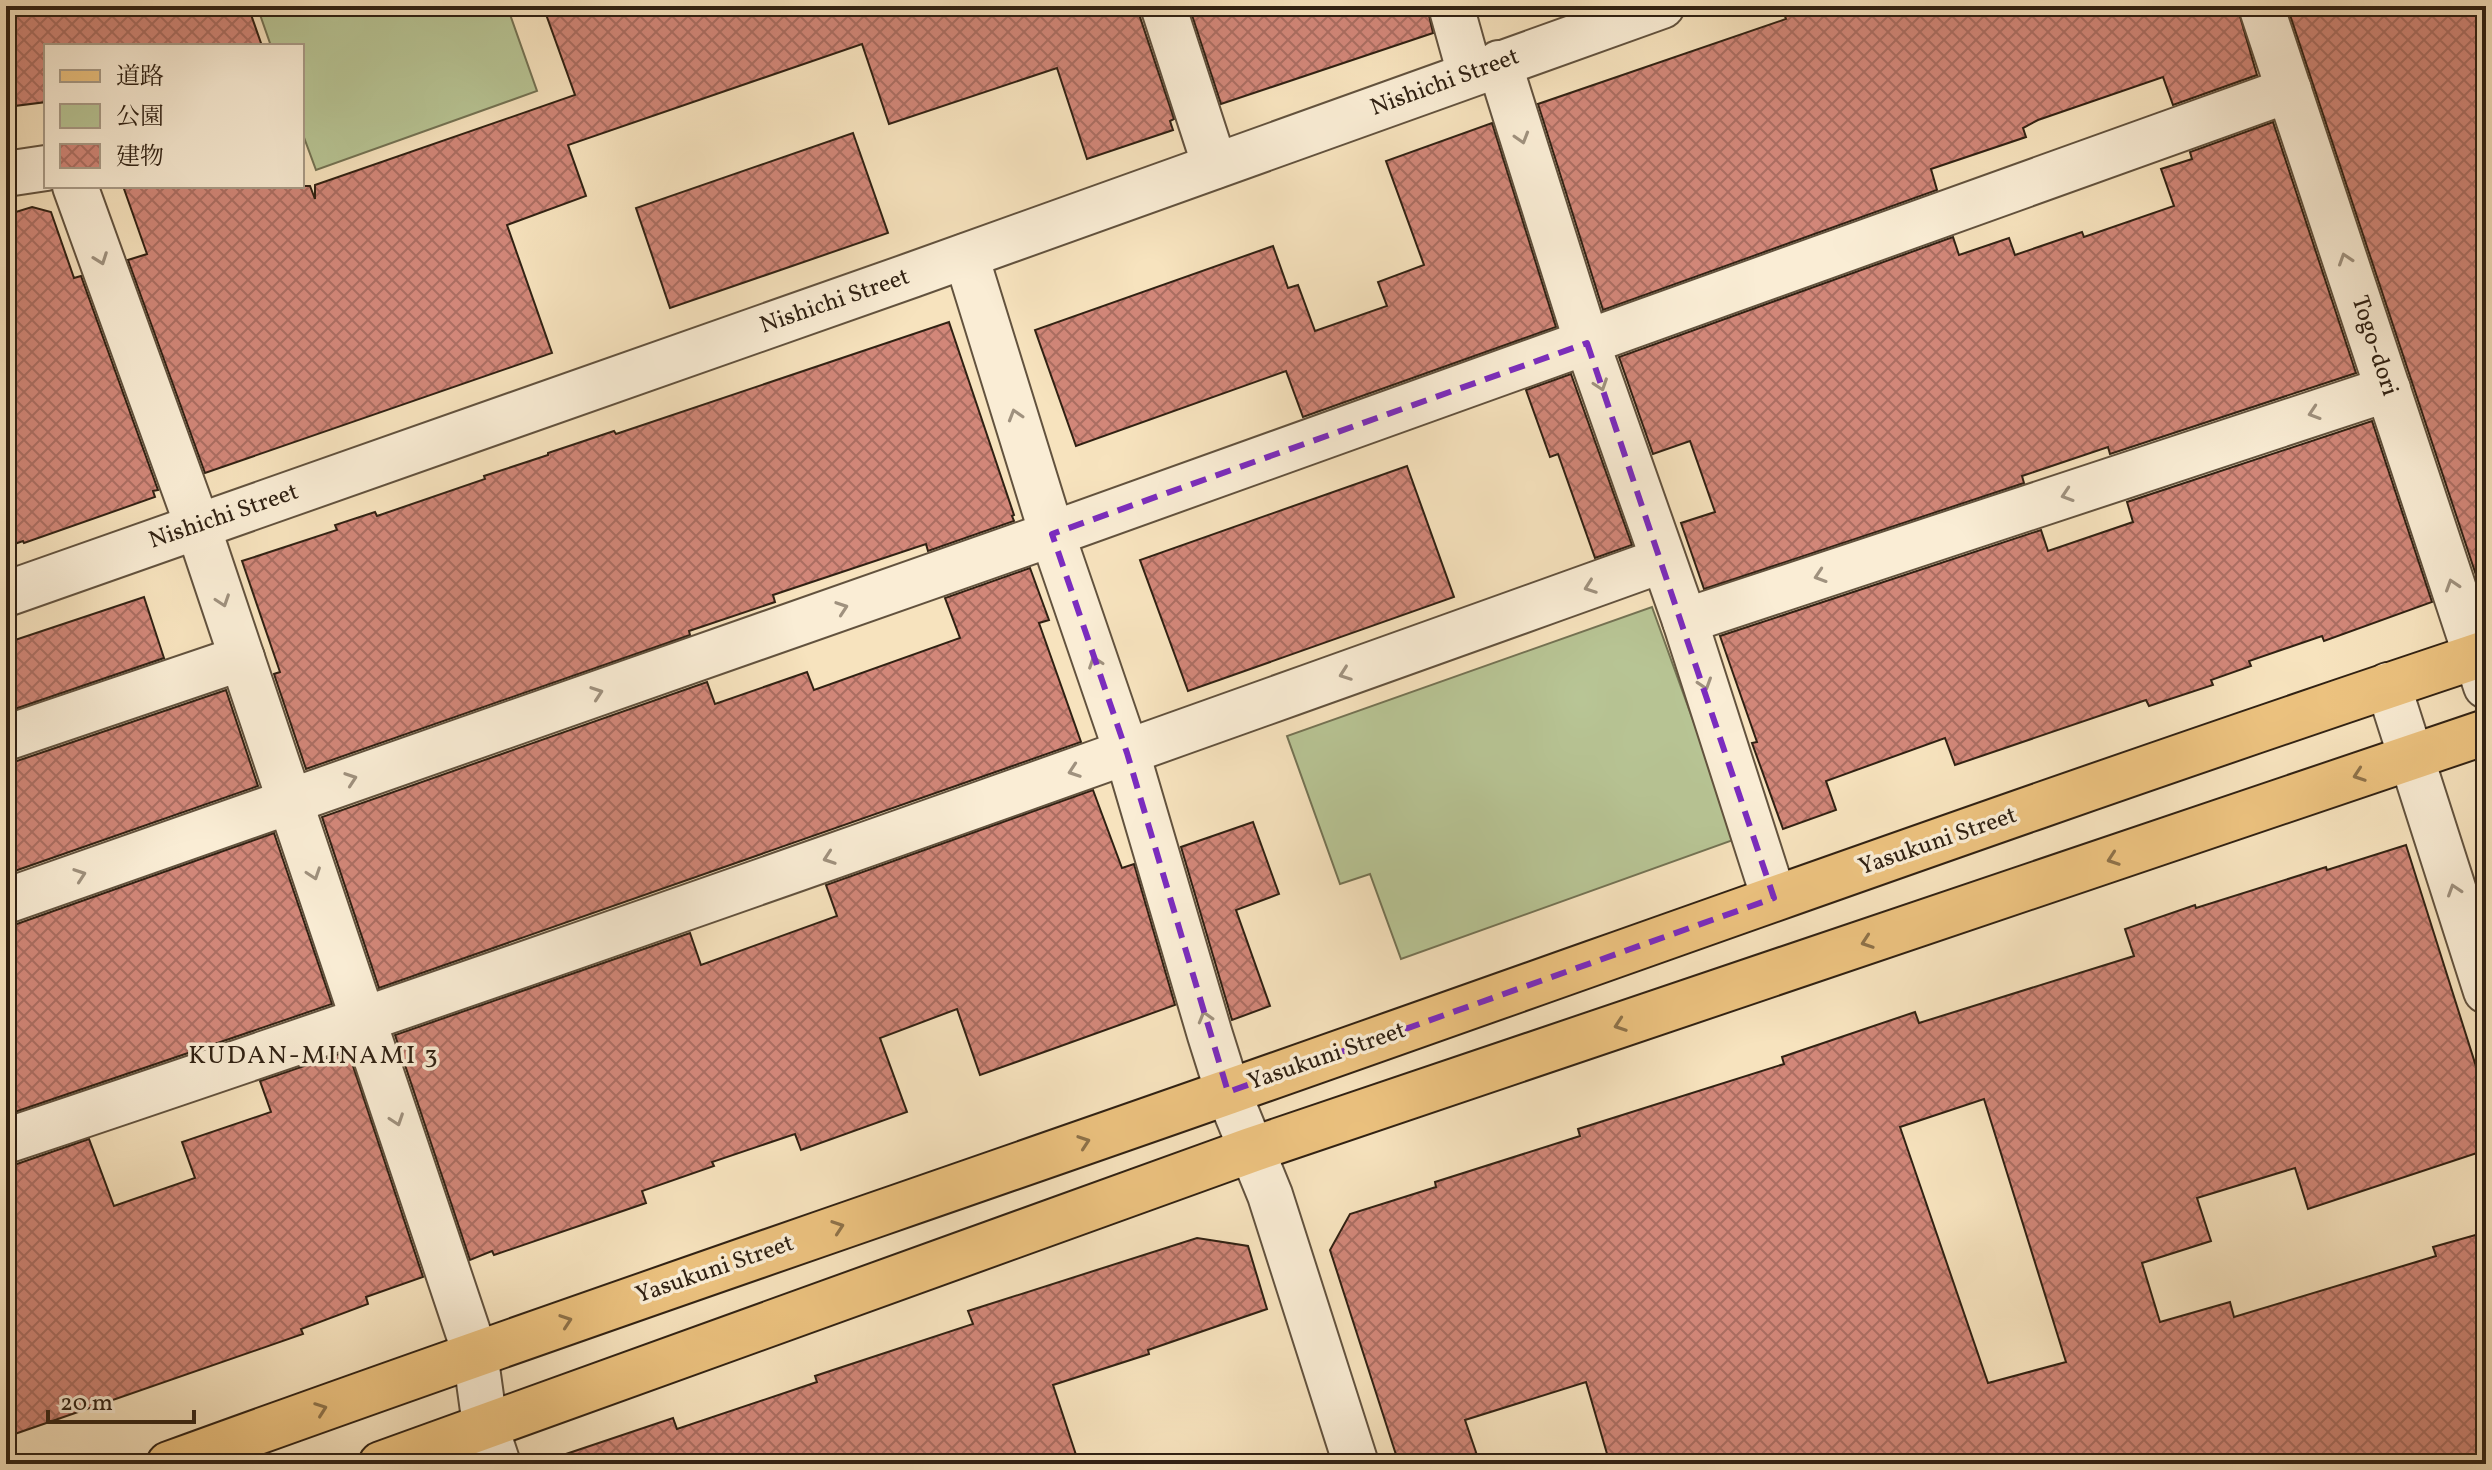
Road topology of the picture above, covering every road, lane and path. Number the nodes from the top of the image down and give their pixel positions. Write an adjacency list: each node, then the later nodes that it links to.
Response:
1 (1163, 6): 7 (street)
2 (1451, 6): 5 (street)
3 (1662, 6): 5 (street, Nishichi Street)
4 (2261, 6): 6 (street, Togo-dori)
5 (1484, 68): 7 (street, Nishichi Street); 12 (street, one-way to 12)
6 (2289, 90): 12 (street); 13 (street, Togo-dori, one-way to 6)
7 (1215, 166): 11 (street, Nishichi Street)
8 (44, 168): 9 (street)
9 (6, 174)
10 (76, 188): 14 (street, one-way to 14)
11 (966, 256): 14 (street, Nishichi Street); 15 (street, one-way to 11)
12 (1587, 343): 15 (street); 16 (street, one-way to 16)
13 (2388, 389): 18 (street, one-way to 18); 20 (street, Togo-dori, one-way to 13)
14 (198, 527): 17 (street, Nishichi Street); 19 (street, one-way to 19)
15 (1052, 534): 24 (street, one-way to 15); 26 (street, one-way to 15)
16 (1663, 560): 18 (street); 24 (street, one-way to 24)
17 (6, 594)
18 (1685, 621): 27 (street, one-way to 27)
19 (242, 658): 23 (street); 26 (street)
20 (2483, 665): 21 (main road, Yasukuni Street)
21 (2388, 685): 25 (street); 27 (main road, Yasukuni Street)
22 (2486, 732): 25 (main road)
23 (6, 738)
24 (1127, 753): 30 (street, one-way to 30); 31 (street, one-way to 24)
25 (2412, 757): 29 (street, one-way to 25); 33 (main road, one-way to 33)
26 (290, 801): 28 (street, one-way to 26); 30 (street, one-way to 30)
27 (1774, 898): 31 (main road, Yasukuni Street)
28 (6, 901)
29 (2486, 991)
30 (364, 1021): 32 (street); 34 (street, one-way to 34)
31 (1228, 1092): 33 (street); 34 (main road, Yasukuni Street, one-way to 31)
32 (6, 1141)
33 (1251, 1150): 35 (main road); 38 (street)
34 (475, 1353): 35 (street); 36 (main road, Yasukuni Street, one-way to 34)
35 (491, 1445): 37 (main road)
36 (169, 1464)
37 (381, 1464)
38 (1356, 1464)

